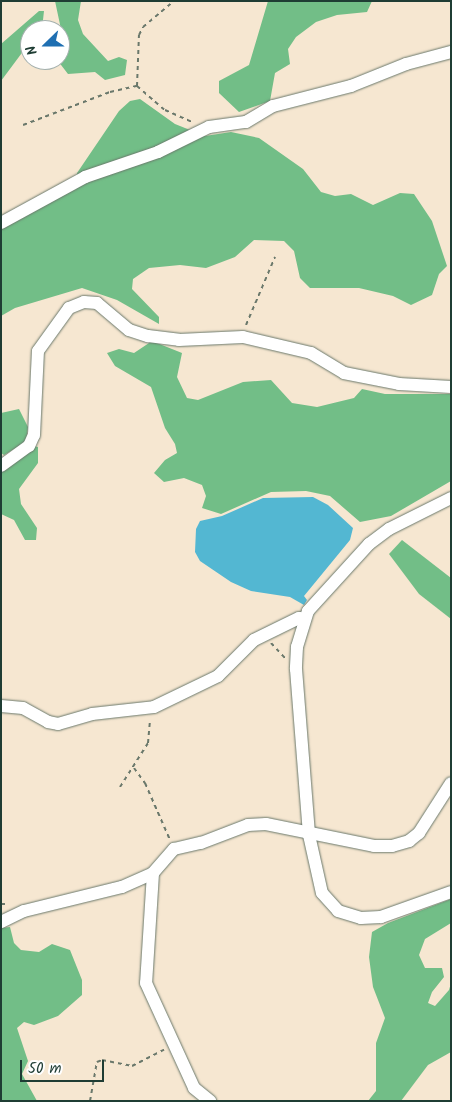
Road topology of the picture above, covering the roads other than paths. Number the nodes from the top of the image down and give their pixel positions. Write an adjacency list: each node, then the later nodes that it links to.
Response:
1 (451, 52): 2 (street)
2 (1, 223)
3 (451, 387): 4 (street)
4 (1, 466)
5 (451, 498): 6 (street)
6 (309, 611): 7 (street); 9 (street)
7 (1, 706)
8 (451, 783): 9 (street)
9 (310, 835): 10 (street); 11 (street)
10 (153, 873): 12 (street); 13 (street)
11 (451, 892)
12 (1, 922)
13 (210, 1101)

